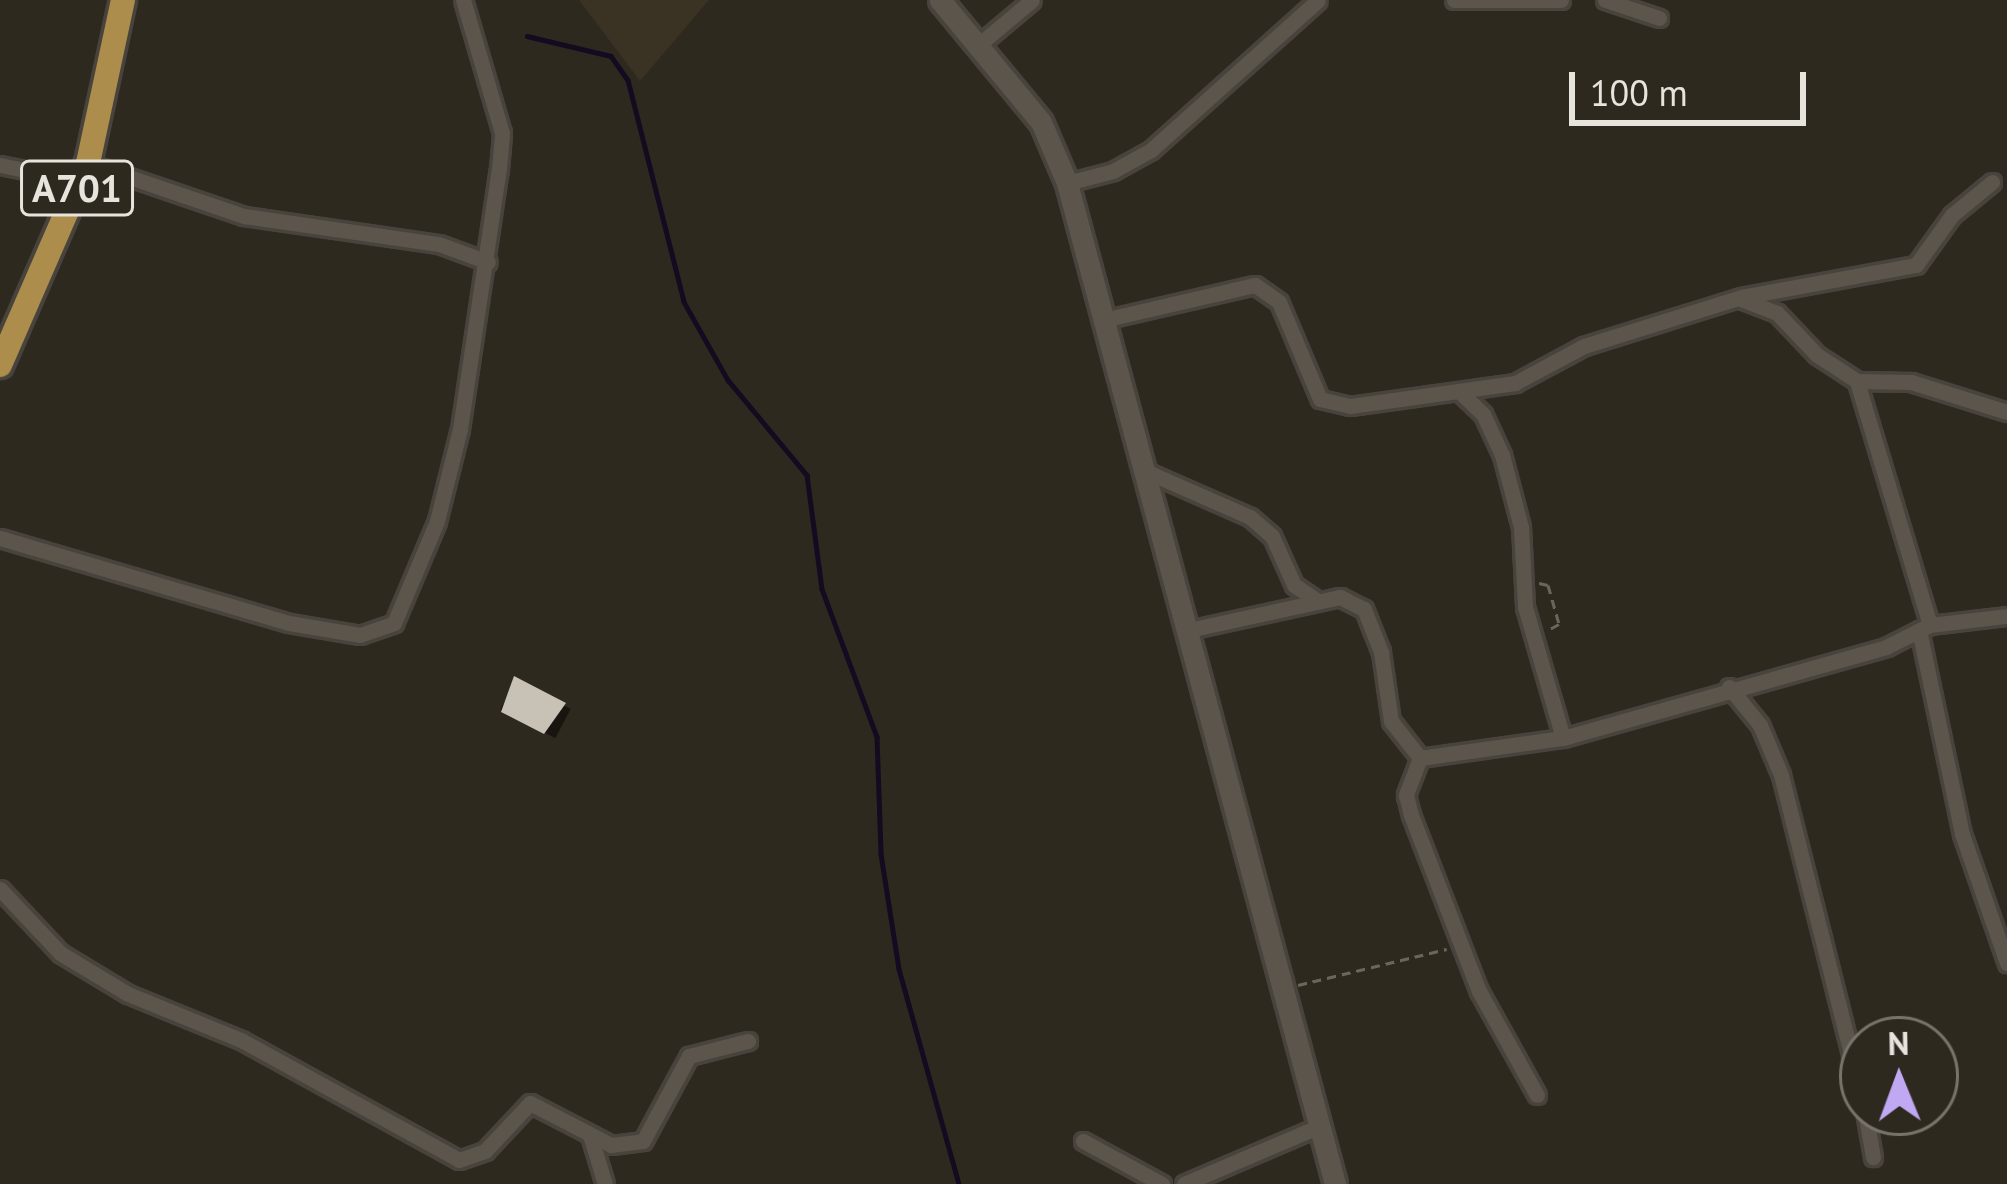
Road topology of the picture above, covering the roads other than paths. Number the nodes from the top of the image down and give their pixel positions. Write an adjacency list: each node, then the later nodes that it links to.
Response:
1 (123, 0): 12 (main road, A701)
2 (463, 0): 15 (street)
3 (940, 0): 10 (street)
4 (1032, 0): 10 (street)
5 (1318, 0): 14 (street)
6 (1454, 0): 7 (street)
7 (1561, 0)
8 (1605, 0): 9 (street)
9 (1659, 18)
10 (982, 42): 14 (street)
11 (0, 165): 12 (street)
12 (84, 172): 15 (street); 18 (main road, A701)
13 (1992, 182): 16 (street)
14 (1067, 183): 17 (street)
15 (488, 262): 23 (street)
16 (1738, 298): 19 (street); 20 (street)
17 (1103, 320): 20 (street); 22 (street)
18 (0, 365)
19 (1857, 381): 21 (street); 26 (street)
20 (1460, 392): 29 (street)
21 (2007, 412)
22 (1143, 470): 24 (street); 27 (street)
23 (0, 538)
24 (1318, 601): 27 (street); 30 (street)
25 (2007, 616): 26 (street)
26 (1924, 627): 28 (street); 32 (street)
27 (1184, 631): 36 (street)
28 (1729, 687): 29 (street); 33 (street)
29 (1563, 738): 30 (street)
30 (1420, 758): 35 (street)
31 (0, 889): 37 (street)
32 (2007, 963)
33 (1842, 1016)
34 (748, 1041): 37 (street)
35 (1537, 1095)
36 (1320, 1126): 43 (street); 44 (street)
37 (590, 1135): 41 (street)
38 (1869, 1136): 40 (street)
39 (1083, 1141): 42 (street)
40 (1873, 1157)
41 (605, 1184)
42 (1162, 1184)
43 (1184, 1184)
44 (1335, 1184)

